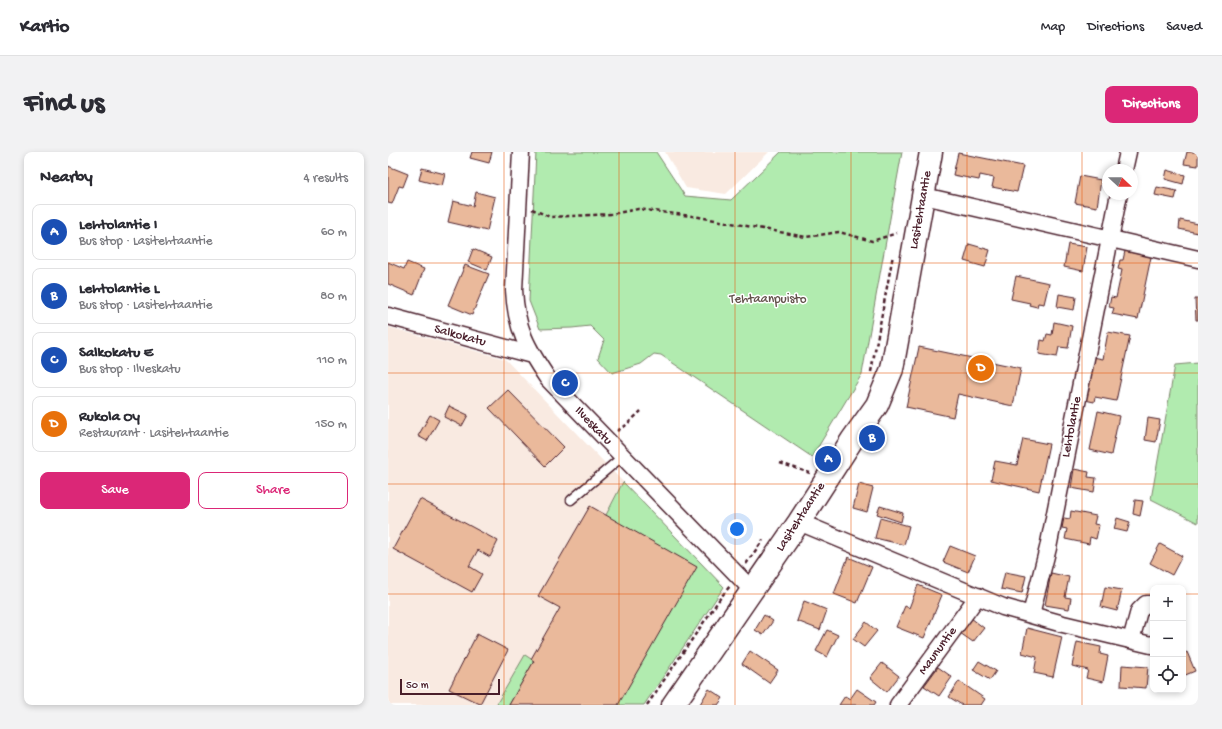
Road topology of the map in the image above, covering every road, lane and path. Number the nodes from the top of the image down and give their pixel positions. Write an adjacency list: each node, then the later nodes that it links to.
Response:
1 (521, 152): 7 (street, Ilveskatu)
2 (931, 152): 5 (street, Lasitehtaantie)
3 (1128, 152): 4 (street)
4 (1125, 164)
5 (924, 196): 10 (street); 23 (street, Lasitehtaantie)
6 (1118, 200): 10 (street, Lehtolantie)
7 (518, 203): 9 (path); 15 (street, Ilveskatu)
8 (898, 227): 9 (path)
9 (897, 233): 11 (path)
10 (1110, 239): 13 (street); 28 (street, Lehtolantie)
11 (896, 241)
12 (894, 249): 16 (path)
13 (1198, 259)
14 (388, 316): 15 (street, Salkokatu)
15 (532, 355): 18 (street, Ilveskatu)
16 (870, 373)
17 (641, 411): 18 (path)
18 (605, 438): 19 (street, Ilveskatu)
19 (623, 456): 22 (lane); 25 (street, Ilveskatu)
20 (780, 463): 21 (path)
21 (806, 479)
22 (572, 500)
23 (799, 522): 25 (street, Lasitehtaantie); 26 (street)
24 (766, 537): 25 (path)
25 (745, 583): 31 (path); 32 (street, Lasitehtaantie)
26 (978, 596): 28 (street); 33 (street, Maununtie)
27 (1150, 604): 29 (street)
28 (1031, 614): 29 (street)
29 (1131, 640): 30 (street)
30 (1150, 644)
31 (647, 705)
32 (673, 705)
33 (898, 705)

